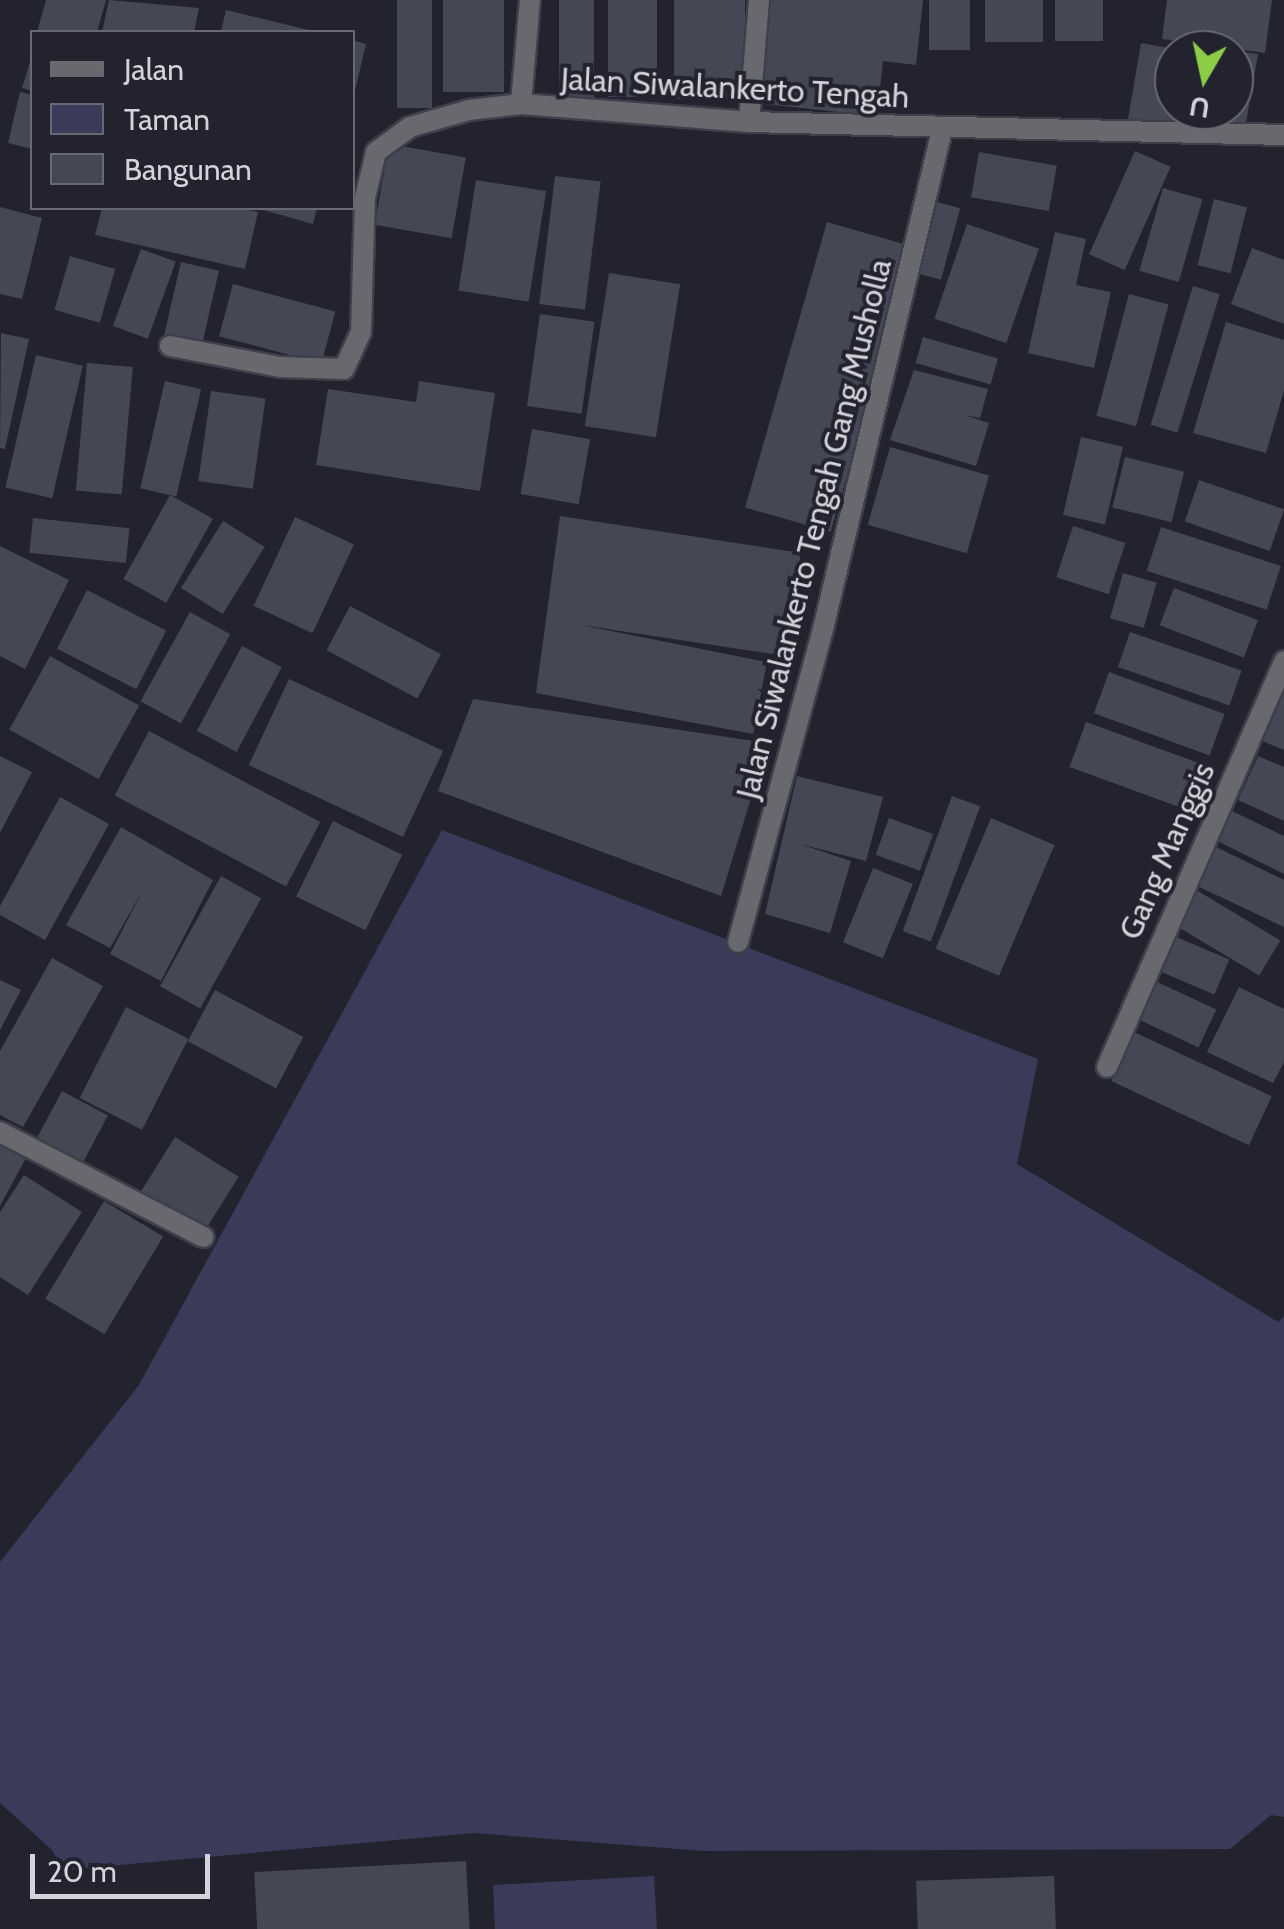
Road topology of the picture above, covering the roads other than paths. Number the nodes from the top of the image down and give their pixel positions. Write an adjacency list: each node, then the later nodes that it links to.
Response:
1 (530, 0): 3 (street)
2 (758, 0): 4 (street)
3 (521, 104): 4 (street, Jalan Siwalankerto Tengah); 7 (street, Jalan Siwalankerto Tengah)
4 (749, 122): 5 (street, Jalan Siwalankerto Tengah)
5 (942, 130): 6 (street, Jalan Siwalankerto Tengah); 9 (street, Jalan Siwalankerto Tengah Gang Musholla)
6 (1284, 135)
7 (170, 346)
8 (1284, 661): 10 (street, Gang Manggis)
9 (738, 942)
10 (1107, 1067)
11 (0, 1132): 12 (street)
12 (203, 1237)

